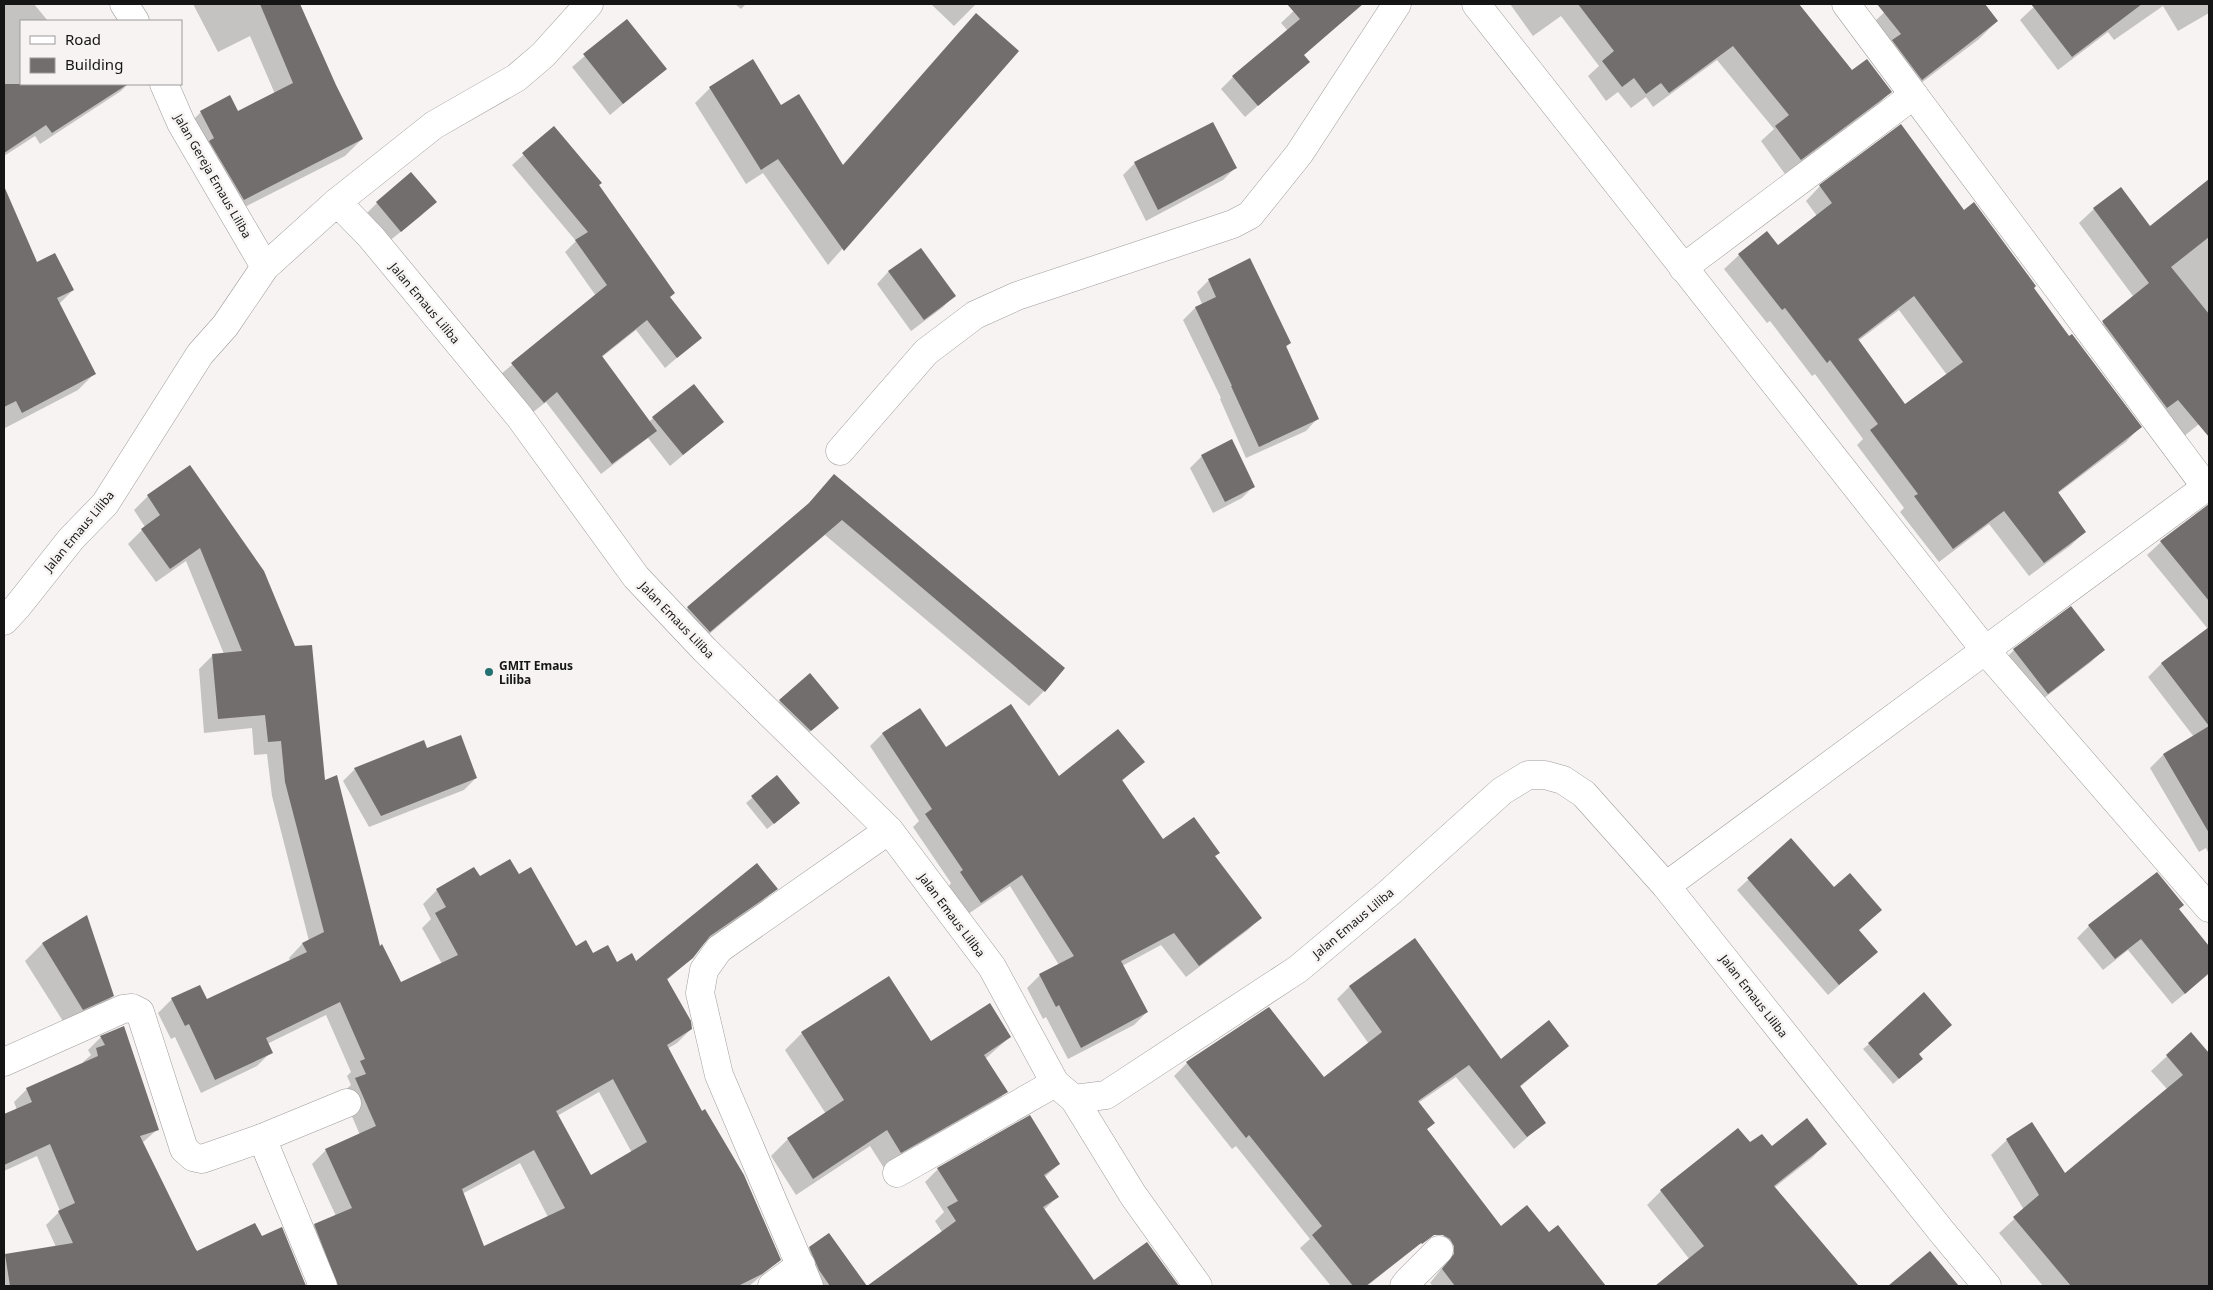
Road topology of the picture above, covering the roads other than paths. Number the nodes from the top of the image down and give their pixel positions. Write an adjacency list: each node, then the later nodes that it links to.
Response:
1 (124, 4): 6 (street)
2 (589, 4): 9 (street)
3 (1397, 4): 12 (street)
4 (1476, 4): 11 (street)
5 (1846, 4): 8 (street)
6 (134, 20)
7 (164, 85): 10 (street, Jalan Gereja Emaus Liliba)
8 (1914, 96): 11 (street); 13 (street)
9 (337, 202): 10 (street, Jalan Emaus Liliba); 16 (street, Jalan Emaus Liliba)
10 (266, 267): 14 (street, Jalan Emaus Liliba)
11 (1683, 268): 15 (street)
12 (840, 451)
13 (2208, 486): 15 (street)
14 (4, 620)
15 (1985, 650): 17 (street); 18 (street)
16 (889, 830): 20 (street, Jalan Emaus Liliba); 25 (street)
17 (1666, 886): 20 (street, Jalan Emaus Liliba); 30 (street, Jalan Emaus Liliba)
18 (2209, 908)
19 (4, 1062): 22 (street)
20 (1065, 1091): 23 (street); 28 (street)
21 (347, 1103): 22 (street)
22 (262, 1138): 26 (street)
23 (896, 1173)
24 (1439, 1250): 29 (street)
25 (805, 1276): 27 (street)
26 (323, 1286)
27 (772, 1286)
28 (1198, 1286)
29 (1404, 1286)
30 (1987, 1286)

